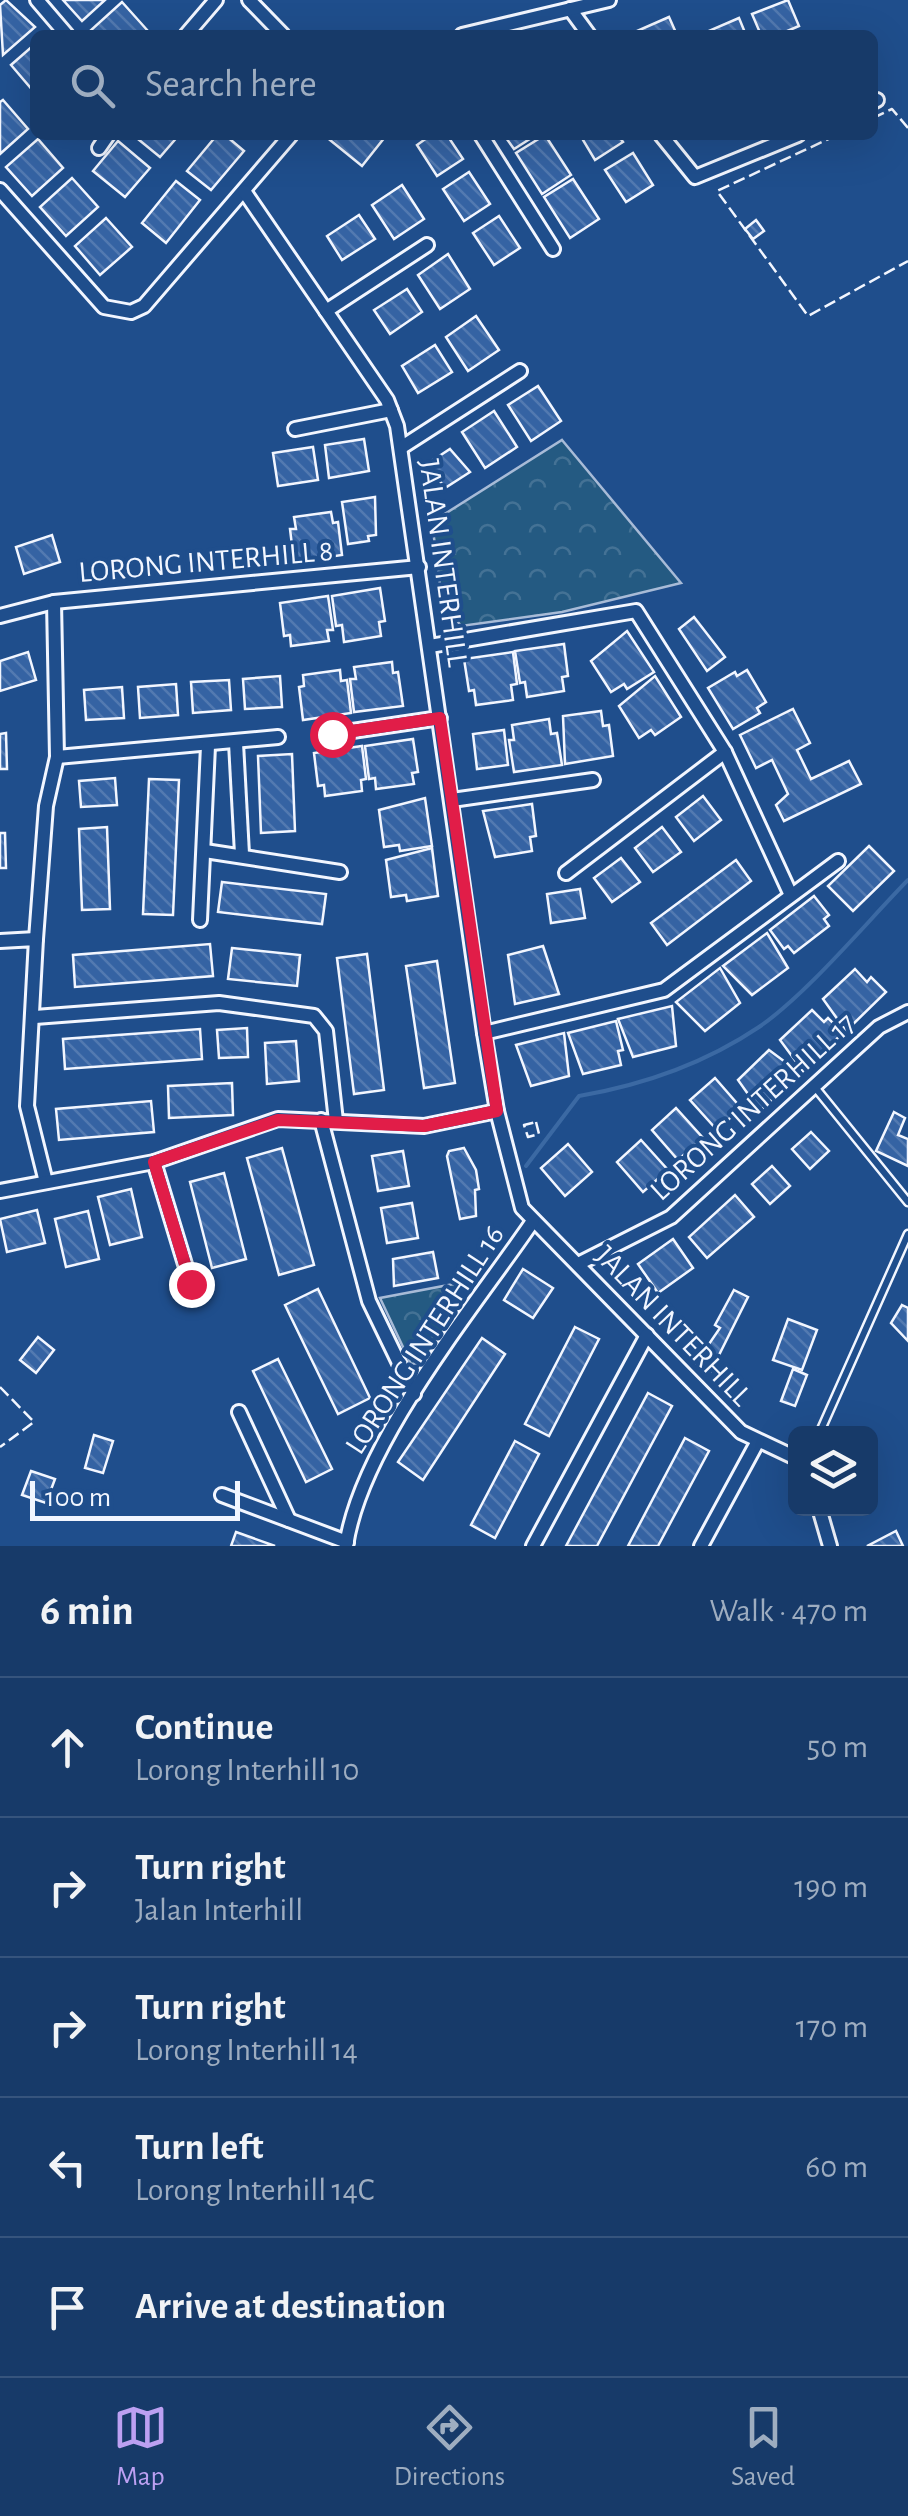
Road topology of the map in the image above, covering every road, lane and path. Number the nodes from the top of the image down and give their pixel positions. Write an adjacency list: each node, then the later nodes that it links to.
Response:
1 (37, 0): 6 (street)
2 (216, 0): 7 (street)
3 (249, 0): 8 (street)
4 (609, 0): 5 (street)
5 (570, 9): 9 (street); 10 (street)
6 (63, 30)
7 (190, 30)
8 (278, 30)
9 (483, 30)
10 (585, 30)
11 (104, 140): 16 (street)
12 (287, 140): 18 (street)
13 (484, 140): 20 (street)
14 (665, 140): 15 (street)
15 (786, 140)
16 (98, 148)
17 (0, 190): 18 (street)
18 (244, 192): 21 (street, JALAN INTERHILL)
19 (427, 246): 21 (street)
20 (553, 250)
21 (326, 311): 23 (street, JALAN INTERHILL)
22 (520, 371): 25 (street)
23 (391, 410): 24 (street); 25 (street, JALAN INTERHILL)
24 (295, 429)
25 (402, 447): 26 (street, JALAN INTERHILL)
26 (419, 567): 27 (street, LORONG INTERHILL 8); 29 (street, JALAN INTERHILL)
27 (54, 602): 28 (street, LORONG INTERHILL 8); 36 (street)
28 (0, 616)
29 (430, 646): 30 (street, JALAN INTERHILL); 35 (street)
30 (440, 718): 31 (street); 38 (street, JALAN INTERHILL)
31 (332, 734)
32 (278, 737): 33 (street)
33 (236, 743): 34 (street); 40 (street)
34 (208, 746): 36 (street); 39 (street)
35 (725, 752): 43 (street); 44 (street)
36 (57, 757): 46 (street)
37 (593, 780): 38 (street)
38 (452, 800): 50 (street, JALAN INTERHILL)
39 (205, 852): 40 (street); 45 (street)
40 (242, 854): 42 (street)
41 (838, 861): 44 (street)
42 (340, 872)
43 (566, 873)
44 (790, 892): 50 (street)
45 (200, 920)
46 (36, 939): 47 (street); 49 (street)
47 (0, 941)
48 (908, 1012): 51 (street, LORONG INTERHILL 17)
49 (34, 1017): 54 (street); 56 (street)
50 (484, 1033): 52 (street, JALAN INTERHILL)
51 (814, 1086): 58 (lane); 61 (street, LORONG INTERHILL 17)
52 (497, 1111): 54 (street); 59 (street, JALAN INTERHILL)
53 (321, 1120): 54 (street); 55 (street); 64 (street)
54 (336, 1121)
55 (154, 1162): 56 (street); 62 (street)
56 (46, 1182): 57 (street)
57 (0, 1191)
58 (908, 1202)
59 (533, 1221): 61 (street, JALAN INTERHILL); 64 (street, LORONG INTERHILL 16)
60 (908, 1234): 66 (lane)
61 (578, 1264): 63 (street, JALAN INTERHILL)
62 (191, 1284)
63 (647, 1335): 67 (street, JALAN INTERHILL); 73 (street)
64 (414, 1394): 72 (street, LORONG INTERHILL 16)
65 (239, 1412): 71 (street)
66 (824, 1426)
67 (758, 1441): 68 (street, JALAN INTERHILL); 74 (street)
68 (788, 1454)
69 (222, 1495): 71 (street)
70 (822, 1516): 75 (street)
71 (289, 1520): 72 (street)
72 (346, 1544)
73 (532, 1546)
74 (701, 1546)
75 (830, 1546)

